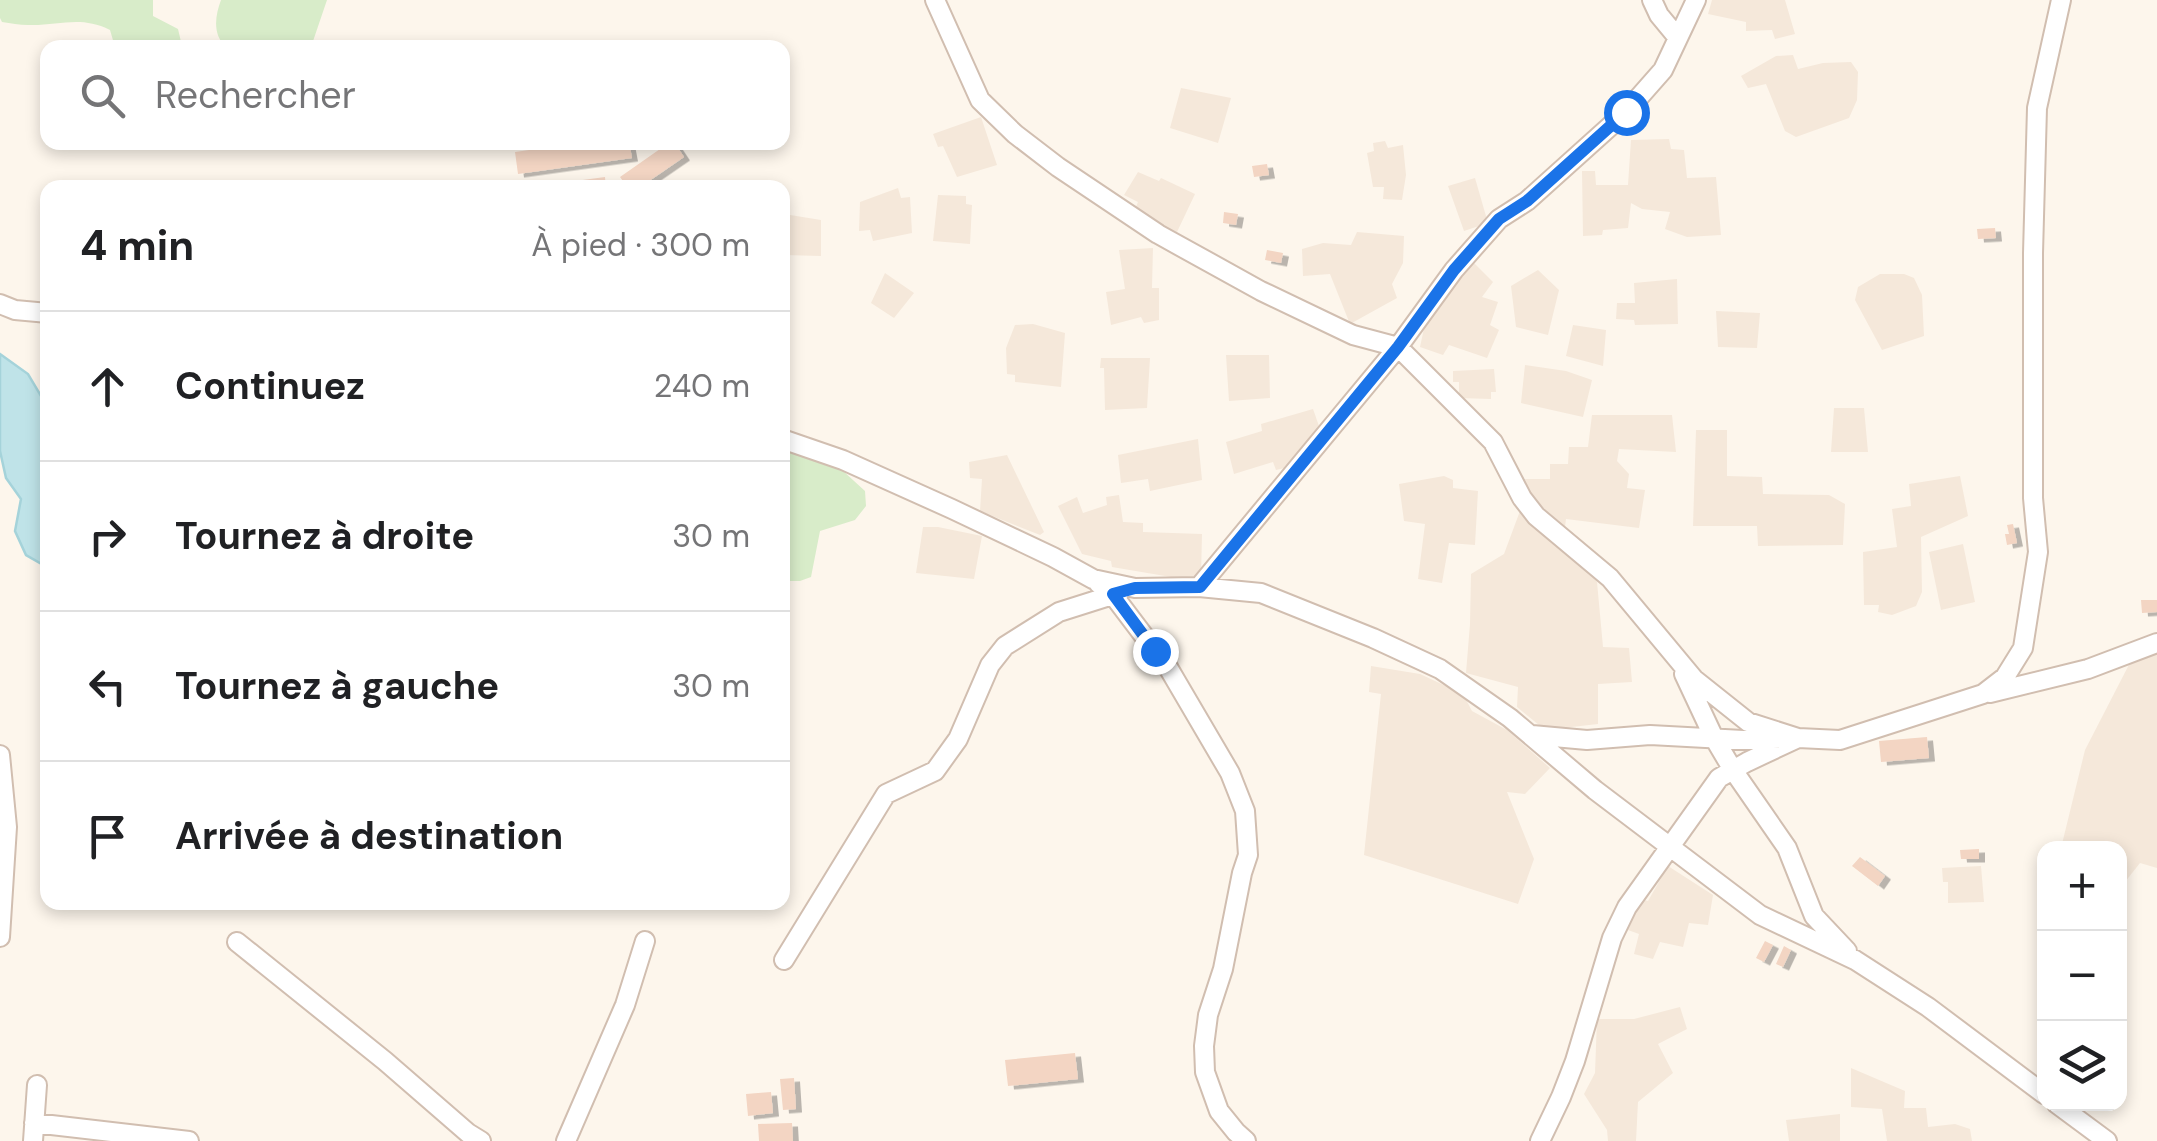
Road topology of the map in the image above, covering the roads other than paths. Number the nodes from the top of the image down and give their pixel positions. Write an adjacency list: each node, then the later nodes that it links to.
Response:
1 (935, 0): 8 (street)
2 (1652, 0): 5 (street)
3 (1696, 0): 5 (street)
4 (2061, 0): 16 (street)
5 (1678, 38): 8 (street)
6 (0, 304): 7 (street)
7 (40, 312)
8 (1398, 347): 11 (street); 15 (street)
9 (790, 442): 10 (street)
10 (1093, 580): 12 (street); 13 (street)
11 (1200, 587): 12 (street); 17 (street)
12 (1135, 588): 13 (street)
13 (1113, 594): 26 (street); 36 (street)
14 (2157, 644): 16 (street)
15 (1673, 651): 18 (street); 19 (street)
16 (1983, 694): 19 (street)
17 (1528, 734): 18 (street); 22 (street)
18 (1714, 738): 19 (street); 21 (street)
19 (1798, 738): 21 (street)
20 (0, 754): 23 (street)
21 (1733, 770): 22 (street); 27 (street)
22 (1669, 847): 27 (street); 37 (street)
23 (0, 937)
24 (645, 941): 35 (street)
25 (237, 942): 34 (street)
26 (784, 960)
27 (1855, 960): 29 (street)
28 (36, 1085): 31 (street)
29 (2037, 1089)
30 (2066, 1111): 38 (street)
31 (34, 1132): 32 (street)
32 (115, 1137): 33 (street)
33 (189, 1141)
34 (481, 1141)
35 (566, 1141)
36 (1246, 1141)
37 (1540, 1141)
38 (2107, 1141)

